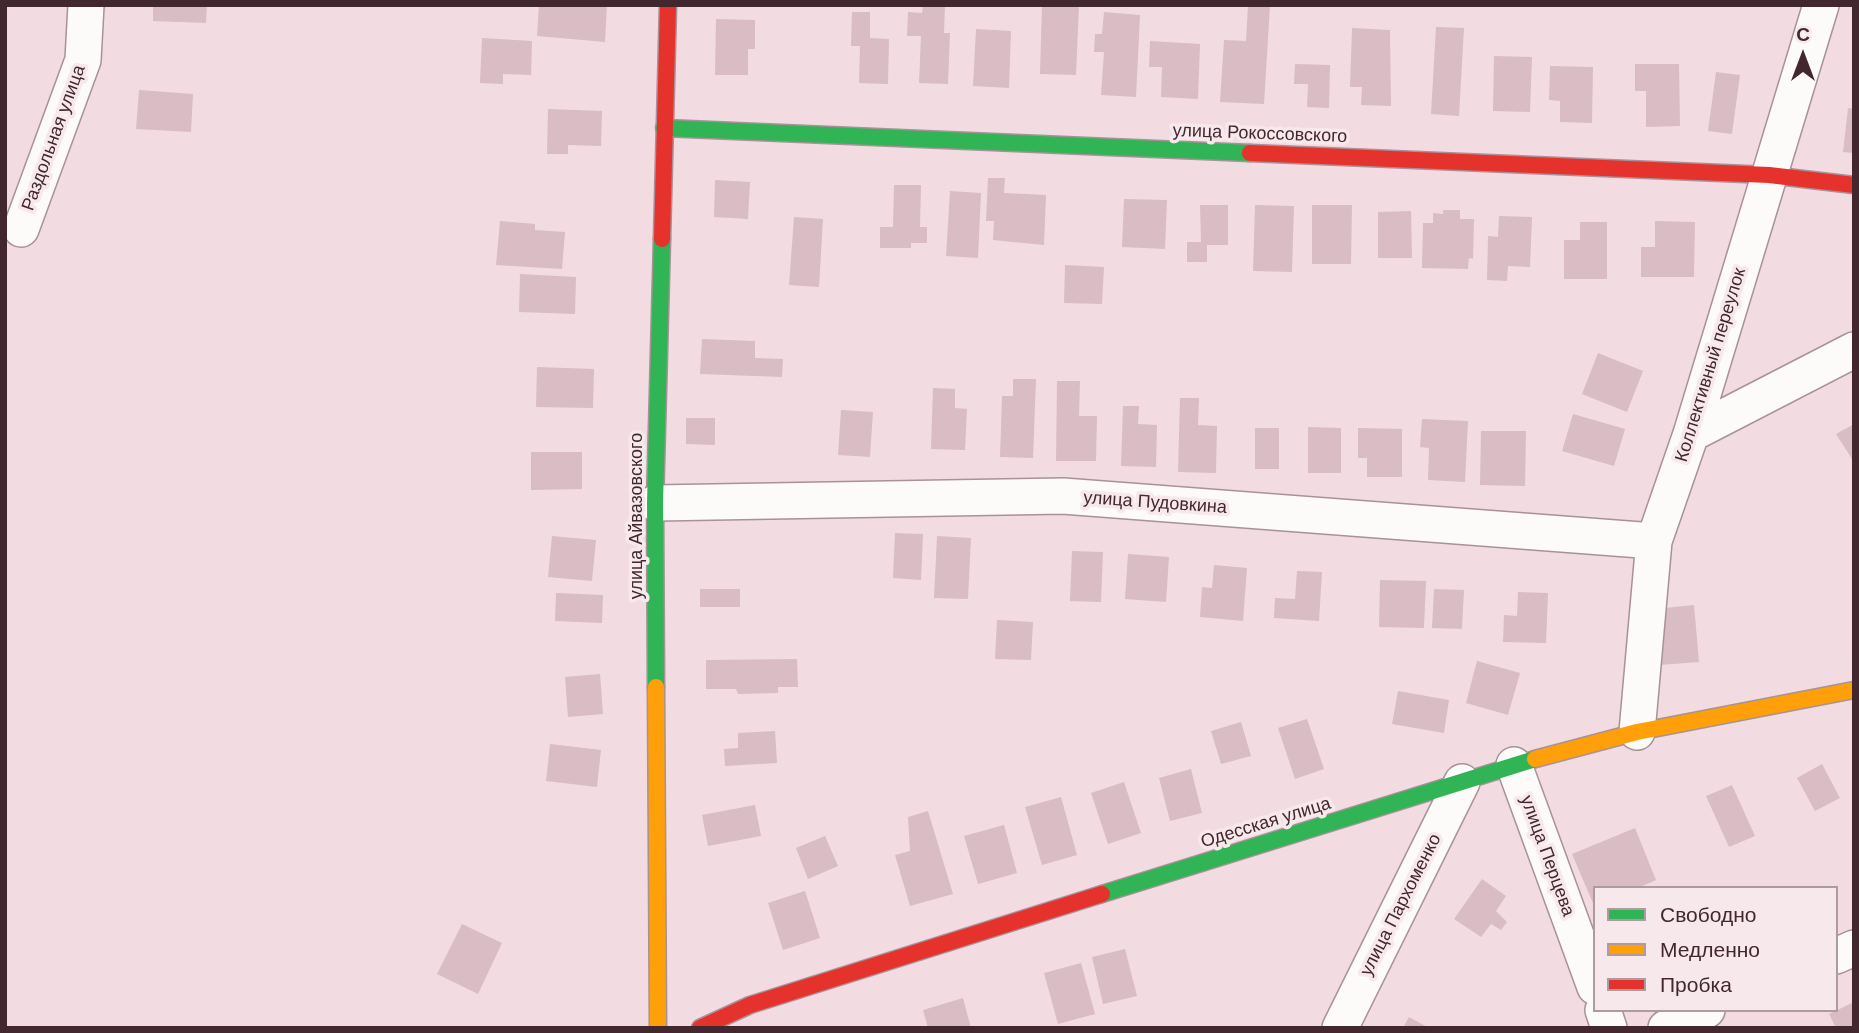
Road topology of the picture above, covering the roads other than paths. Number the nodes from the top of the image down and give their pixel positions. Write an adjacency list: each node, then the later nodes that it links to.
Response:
1 (86, 5): 7 (street, Раздольная улица)
2 (668, 5): 4 (street, улица Айвазовского)
3 (1821, 5): 5 (street, Коллективный переулок)
4 (664, 128): 5 (street, улица Рокоссовского); 10 (street, улица Айвазовского)
5 (1769, 175): 6 (street, улица Рокоссовского); 9 (street, Коллективный переулок)
6 (1854, 185)
7 (21, 229)
8 (1854, 350): 9 (street)
9 (1691, 434): 11 (street, Коллективный переулок)
10 (655, 503): 11 (street, улица Пудовкина); 20 (street, улица Айвазовского)
11 (1654, 541): 13 (street, Коллективный переулок)
12 (1854, 690): 13 (street, Одесская улица)
13 (1637, 732): 14 (street, Одесская улица)
14 (1514, 765): 15 (street, Одесская улица); 18 (street, улица Перцева)
15 (1462, 782): 21 (street, Одесская улица); 22 (street, улица Пархоменко)
16 (1854, 948): 17 (street)
17 (1838, 955)
18 (1593, 982)
19 (1702, 1012): 23 (street)
20 (658, 1028)
21 (700, 1028)
22 (1340, 1028)
23 (1666, 1028)

